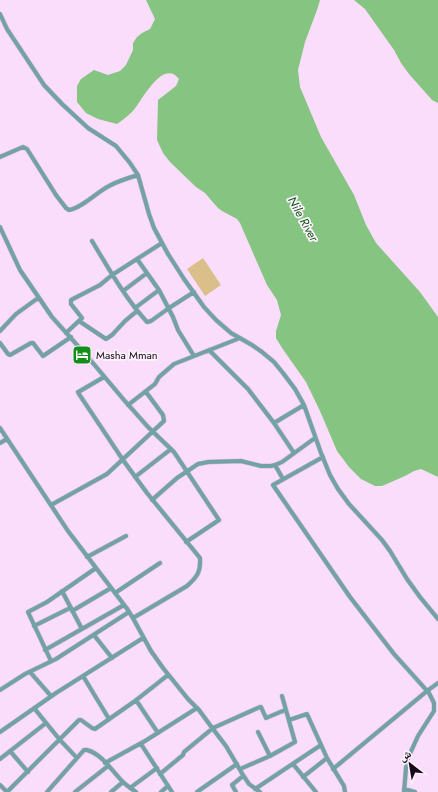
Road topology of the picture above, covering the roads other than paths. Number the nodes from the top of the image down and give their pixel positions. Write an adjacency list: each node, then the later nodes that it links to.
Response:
1 (0, 14): 3 (street)
2 (0, 157): 3 (street)
3 (138, 175): 6 (street)
4 (0, 227): 13 (street)
5 (92, 241): 9 (street)
6 (162, 243): 7 (street); 12 (street)
7 (137, 259): 8 (street); 9 (street)
8 (147, 273): 10 (street); 11 (street)
9 (112, 275): 11 (street); 16 (street)
10 (160, 290): 14 (street); 15 (street)
11 (123, 291): 15 (street)
12 (194, 292): 14 (street); 20 (street)
13 (38, 298): 17 (street); 18 (street)
14 (169, 308): 15 (street); 23 (street)
15 (136, 310): 16 (street)
16 (79, 321): 18 (street)
17 (1, 330)
18 (66, 332): 19 (street)
19 (71, 337): 21 (street); 24 (street)
20 (240, 338): 22 (street); 27 (street)
21 (0, 343)
22 (209, 350): 23 (street); 28 (street)
23 (194, 356): 25 (street)
24 (104, 377): 26 (street); 37 (street)
25 (146, 392): 26 (street); 30 (street)
26 (128, 405): 30 (street)
27 (304, 405): 28 (street); 31 (street)
28 (274, 423): 35 (street)
29 (0, 428): 32 (street)
30 (153, 432): 34 (street); 37 (street)
31 (315, 438): 35 (street); 36 (street)
32 (6, 439): 33 (street); 43 (street)
33 (0, 443)
34 (171, 449): 39 (street); 40 (street)
35 (294, 453): 38 (street)
36 (323, 458): 41 (street); 56 (street)
37 (123, 460): 40 (street); 43 (street)
38 (275, 465): 39 (street); 41 (street)
39 (186, 471): 42 (street); 45 (street)
40 (135, 477): 42 (street)
41 (283, 479): 69 (street)
42 (152, 500): 45 (street)
43 (51, 505): 46 (street)
44 (126, 536): 46 (street)
45 (186, 542): 55 (street)
46 (87, 557): 48 (street)
47 (160, 563): 51 (street)
48 (96, 568): 49 (street); 50 (street)
49 (111, 588): 51 (street); 53 (street)
50 (62, 591): 53 (street); 57 (street)
51 (115, 593): 52 (street)
52 (124, 605): 54 (street); 58 (street)
53 (71, 609): 57 (street); 58 (street)
54 (129, 612): 55 (street); 59 (street)
55 (133, 618): 60 (street)
56 (438, 619)
57 (34, 626): 61 (street)
58 (82, 629): 61 (street)
59 (94, 635): 62 (street); 63 (street)
60 (144, 638): 62 (street); 66 (street)
61 (46, 650): 63 (street)
62 (112, 658): 65 (street)
63 (51, 661): 64 (street)
64 (30, 672): 68 (street); 70 (street)
65 (83, 676): 70 (street); 76 (street)
66 (168, 676): 72 (street); 74 (street)
67 (438, 683): 69 (street)
68 (0, 690)
69 (427, 691): 96 (street); 106 (street)
70 (51, 696): 73 (street)
71 (282, 696): 75 (street)
72 (136, 700): 76 (street); 82 (street)
73 (34, 708): 78 (street); 80 (street)
74 (197, 708): 79 (street); 82 (street)
75 (286, 710): 77 (street); 79 (street)
76 (109, 720): 83 (street)
77 (289, 720): 85 (street); 87 (street)
78 (46, 723): 83 (street); 86 (street)
79 (213, 728): 91 (street); 98 (street)
80 (0, 732)
81 (258, 732): 87 (street)
82 (158, 733): 84 (street)
83 (60, 740): 88 (street); 97 (street)
84 (141, 744): 93 (street); 94 (street)
85 (321, 745): 89 (street); 92 (street)
86 (10, 751): 90 (street); 97 (street)
87 (270, 756): 95 (street)
88 (77, 758): 93 (street); 108 (street)
89 (327, 758): 96 (street); 100 (street)
90 (0, 759)
91 (237, 764): 95 (street); 113 (street)
92 (293, 764): 100 (street); 104 (street)
93 (107, 765): 101 (street); 109 (street)
94 (157, 768): 98 (street); 105 (street)
95 (240, 769): 99 (street)
96 (333, 769): 117 (street)
97 (28, 772): 107 (street)
98 (160, 774): 103 (street)
99 (243, 776): 104 (street); 114 (street)
100 (303, 777): 116 (street)
101 (123, 782): 105 (street); 110 (street)
102 (0, 785): 107 (street)
103 (168, 786): 111 (street); 112 (street)
104 (255, 789): 115 (street)
105 (133, 790)
106 (404, 790): 118 (street)
107 (7, 792)
108 (47, 792)
109 (75, 792)
110 (111, 792)
111 (161, 792)
112 (172, 792)
113 (197, 792)
114 (236, 792)
115 (260, 792)
116 (316, 792)
117 (345, 792)
118 (414, 792)

